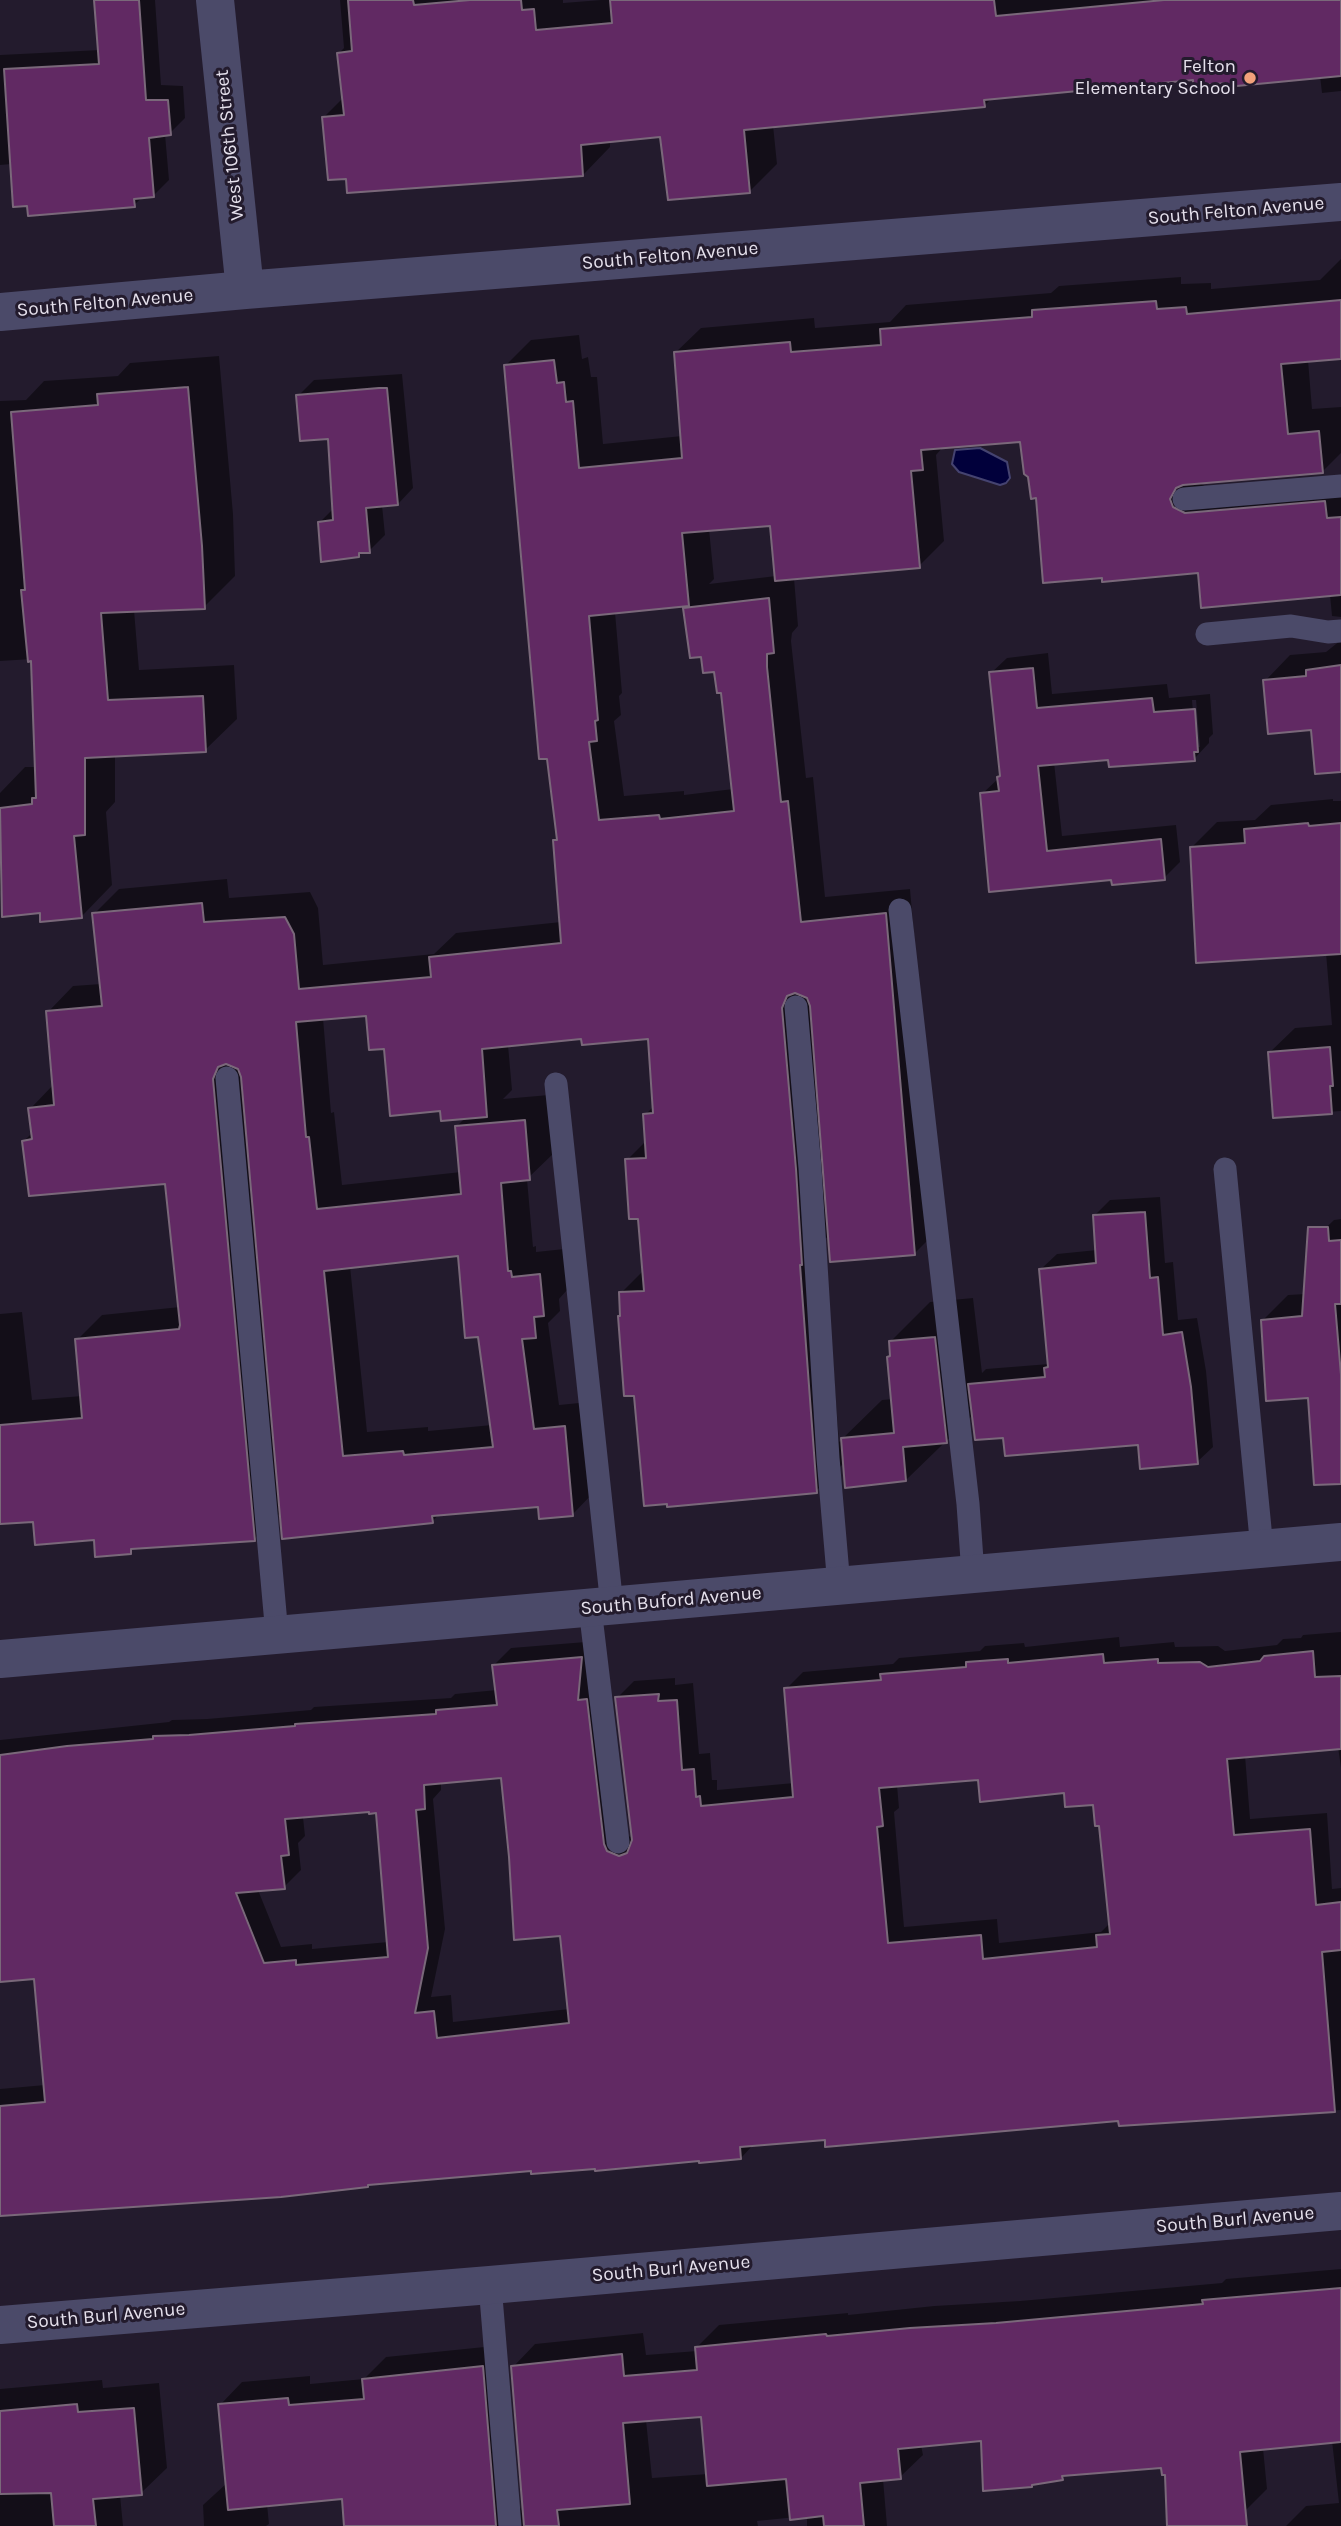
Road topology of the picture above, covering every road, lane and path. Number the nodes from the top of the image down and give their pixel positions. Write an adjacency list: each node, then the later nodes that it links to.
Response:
1 (215, 0): 3 (street, West 106th Street)
2 (1341, 202): 3 (street, South Felton Avenue)
3 (245, 290): 4 (street, South Felton Avenue)
4 (0, 312)
5 (1341, 486): 6 (lane)
6 (1184, 499)
7 (1341, 631): 8 (lane)
8 (1207, 634)
9 (900, 910): 16 (lane)
10 (796, 1007): 17 (lane)
11 (227, 1078): 19 (lane)
12 (556, 1084): 18 (lane)
13 (1225, 1169): 15 (lane)
14 (1341, 1542): 15 (street, South Buford Avenue)
15 (1262, 1549): 16 (street, South Buford Avenue)
16 (973, 1574): 17 (street, South Buford Avenue)
17 (839, 1586): 18 (street, South Buford Avenue)
18 (601, 1607): 19 (street, South Buford Avenue); 21 (lane)
19 (277, 1635): 20 (street, South Buford Avenue)
20 (0, 1659)
21 (618, 1842)
22 (1341, 2211): 23 (street, South Burl Avenue)
23 (491, 2285): 24 (street, South Burl Avenue); 25 (lane)
24 (0, 2325)
25 (510, 2526)

